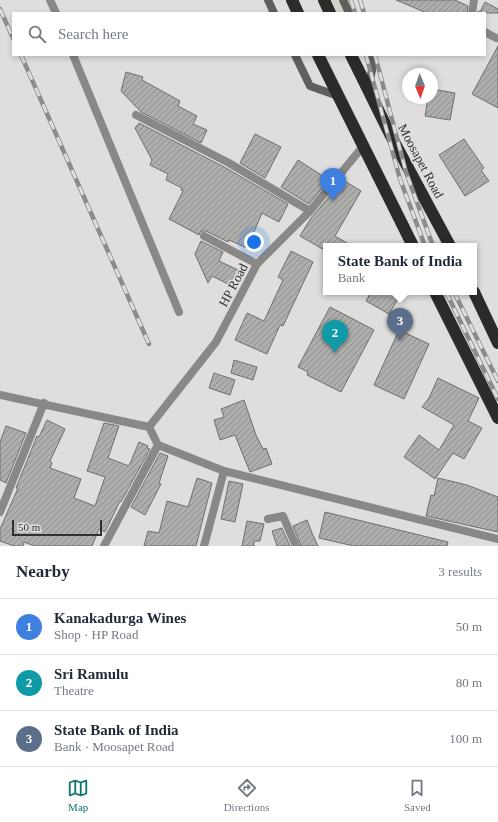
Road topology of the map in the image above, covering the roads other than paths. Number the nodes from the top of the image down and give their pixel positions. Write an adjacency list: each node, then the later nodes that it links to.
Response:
1 (50, 0): 7 (street)
2 (268, 0): 8 (street)
3 (292, 0): 9 (highway)
4 (324, 0): 10 (highway)
5 (343, 0): 11 (street)
6 (474, 0): 12 (street)
7 (56, 12)
8 (274, 12)
9 (298, 12)
10 (330, 12)
11 (349, 12)
12 (472, 12)
13 (486, 33): 14 (street)
14 (496, 38)
15 (73, 56): 31 (street)
16 (295, 56): 21 (street)
17 (318, 56): 21 (highway)
18 (352, 56): 20 (highway, Moosapet Road)
19 (368, 56): 20 (street)
20 (368, 88): 27 (highway, Moosapet Road)
21 (338, 96): 23 (highway)
22 (136, 115): 24 (street)
23 (364, 145): 24 (street, HP Road); 26 (highway)
24 (310, 211): 28 (street, HP Road)
25 (204, 236): 28 (street)
26 (412, 243)
27 (448, 243)
28 (257, 264): 36 (street, HP Road)
29 (436, 295): 35 (highway)
30 (475, 295): 32 (highway)
31 (178, 312)
32 (498, 343)
33 (0, 395): 34 (street)
34 (44, 403): 36 (street); 39 (street)
35 (498, 418)
36 (149, 427): 37 (street)
37 (158, 445): 38 (street); 42 (street)
38 (224, 471): 41 (street); 43 (street)
39 (0, 512)
40 (268, 519): 44 (street)
41 (498, 539)
42 (104, 546)
43 (204, 546)
44 (296, 546)

